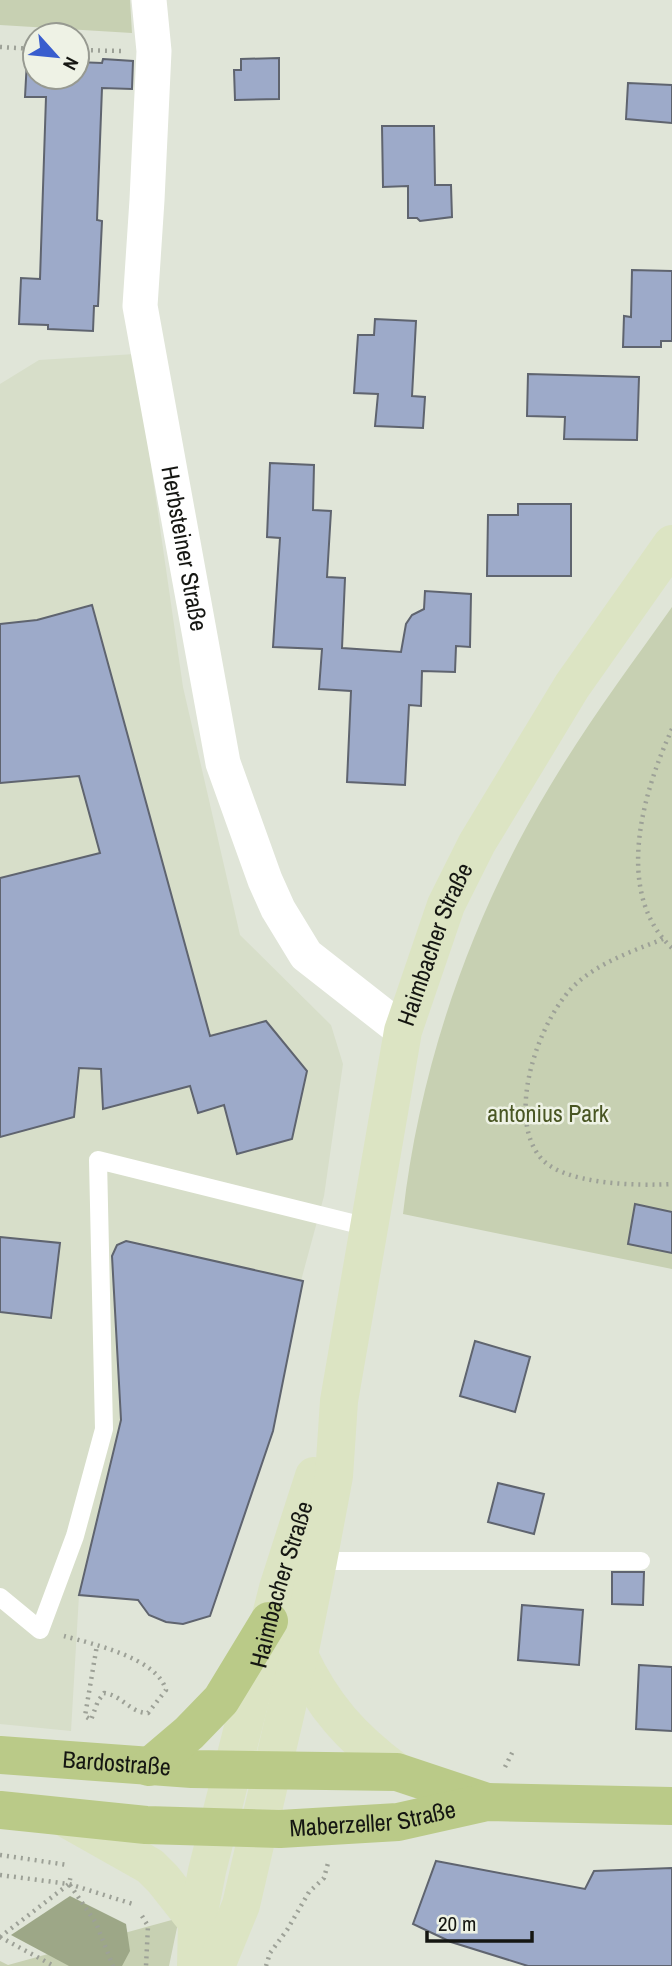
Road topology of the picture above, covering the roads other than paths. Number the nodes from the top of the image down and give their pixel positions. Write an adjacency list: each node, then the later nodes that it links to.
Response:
1 (149, 0): 3 (street, Herbsteiner Straße)
2 (672, 544): 3 (main road, Haimbacher Straße)
3 (403, 1031): 4 (main road, Haimbacher Straße)
4 (368, 1227): 5 (main road, Haimbacher Straße); 8 (lane)
5 (339, 1401): 6 (main road, Haimbacher Straße); 9 (main road, Haimbacher Straße)
6 (318, 1561): 7 (lane); 10 (main road, Haimbacher Straße)
7 (641, 1561)
8 (0, 1597)
9 (269, 1621): 12 (main road); 13 (main road, Haimbacher Straße)
10 (299, 1655): 14 (main road, Haimbacher Straße); 15 (main road)
11 (0, 1755): 12 (main road, Bardostraße)
12 (149, 1767): 13 (main road, Bardostraße)
13 (233, 1770): 14 (main road, Bardostraße); 20 (main road, Haimbacher Straße)
14 (273, 1770): 15 (main road, Maberzeller Straße); 21 (main road, Haimbacher Straße)
15 (397, 1772): 16 (main road, Maberzeller Straße)
16 (487, 1802): 17 (main road, Maberzeller Straße); 21 (main road, Maberzeller Straße)
17 (672, 1806)
18 (0, 1810): 19 (main road)
19 (65, 1818): 20 (main road); 22 (main road)
20 (218, 1828): 21 (main road, Maberzeller Straße); 22 (main road, Haimbacher Straße)
21 (259, 1828): 24 (main road, Haimbacher Straße)
22 (197, 1922): 23 (main road, Haimbacher Straße)
23 (196, 1966)
24 (216, 1966)

